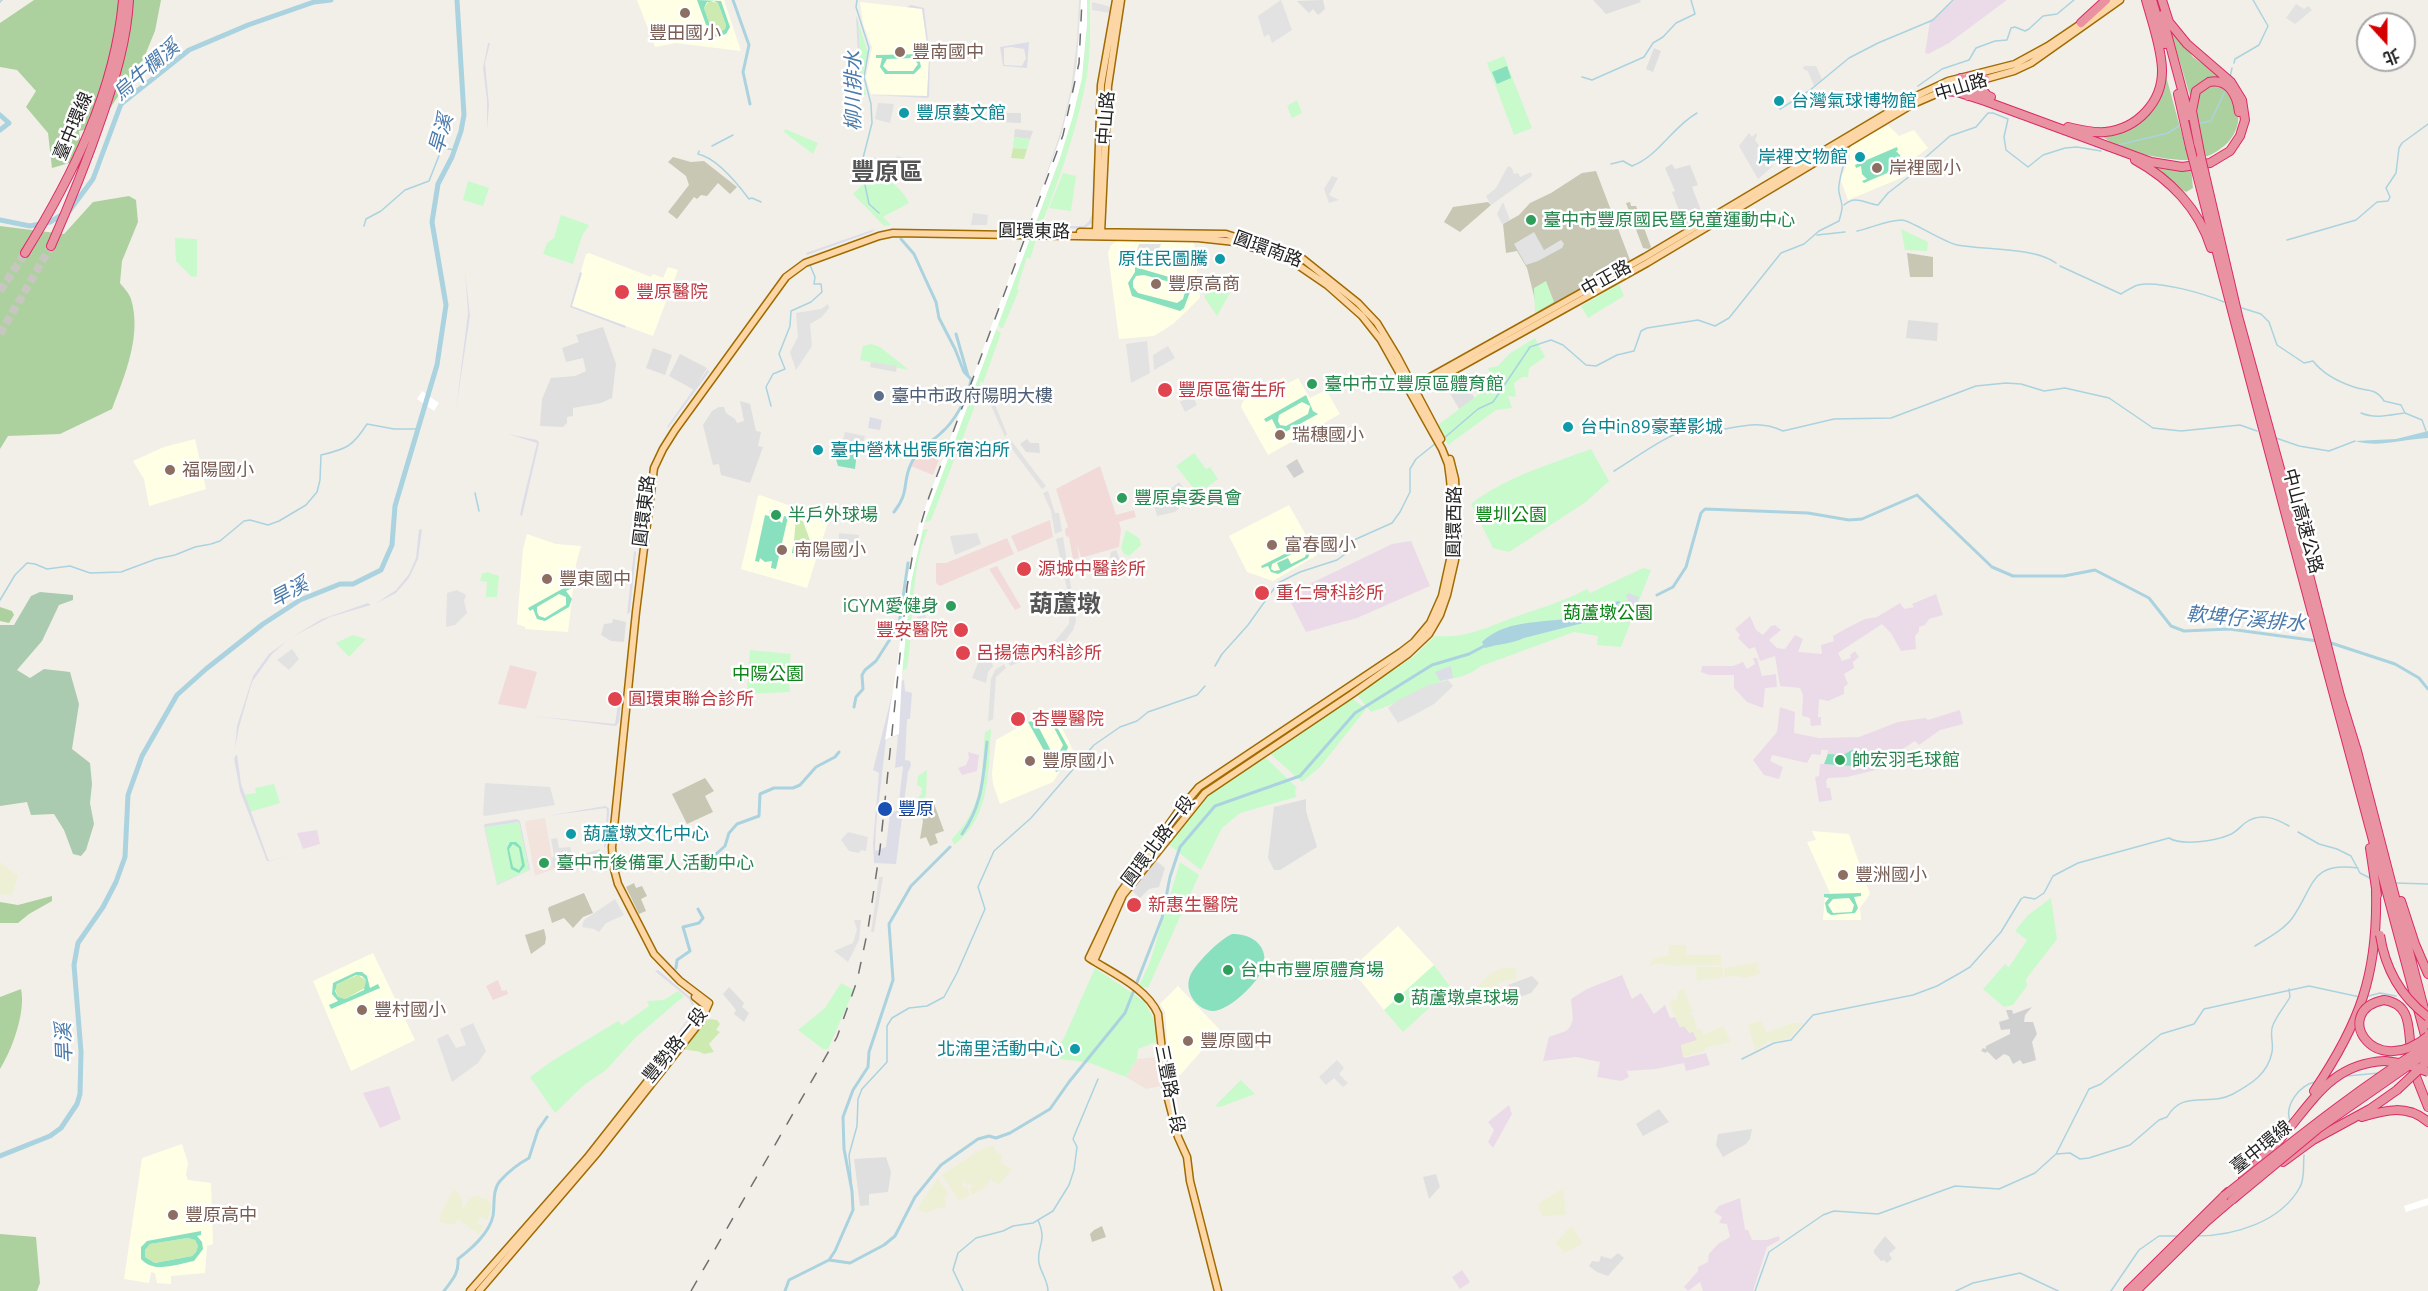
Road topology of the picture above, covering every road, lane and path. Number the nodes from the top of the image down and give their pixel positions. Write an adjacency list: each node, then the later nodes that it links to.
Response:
1 (123, 0): 17 (highway, 臺中環線)
2 (129, 0): 17 (highway, 臺中環線)
3 (1116, 0): 23 (main road, 中山路)
4 (1121, 0): 23 (main road, 中山路)
5 (2106, 0): 11 (highway)
6 (2112, 0): 11 (main road, 中山路)
7 (2120, 0): 12 (main road, 中山路)
8 (2146, 0): 18 (highway)
9 (2152, 0): 22 (highway, 中山高速公路, bridge)
10 (2160, 0): 19 (highway); 20 (highway, 中山高速公路)
11 (2081, 23): 13 (main road, 中山路)
12 (1985, 79): 13 (main road, 中山路); 16 (highway)
13 (1965, 80): 14 (main road, 中山路); 15 (highway); 16 (highway); 21 (main road, 中山路)
14 (1943, 91): 15 (highway); 21 (main road, 中山路)
15 (1968, 96): 19 (highway)
16 (1988, 96): 18 (highway)
17 (98, 118): 24 (highway, 臺中環線); 25 (highway, 臺中環線)
18 (2063, 126): 20 (highway)
19 (2115, 149): 26 (highway)
20 (2201, 158): 22 (highway, 中山高速公路, bridge)
21 (1798, 169): 27 (main road, 中正路)
22 (2201, 176): 26 (highway, 中山高速公路); 28 (highway, 中山高速公路)
23 (1099, 233): 27 (main road, 圓環南路); 39 (main road, 圓環東路)
24 (51, 246)
25 (25, 254)
26 (2224, 282): 28 (highway, 中山高速公路)
27 (1413, 391): 30 (main road, 圓環西路); 31 (main road, 圓環西路)
28 (2320, 631): 29 (highway, 中山高速公路)
29 (2326, 654): 32 (highway, 中山高速公路); 32 (highway, 中山高速公路)
30 (1347, 688): 36 (main road, 圓環北路一段)
31 (1352, 694): 36 (main road, 圓環北路一段)
32 (2385, 875): 33 (highway, 中山高速公路); 33 (highway); 35 (highway)
33 (2392, 890): 34 (highway); 41 (highway, 中山高速公路); 43 (highway, 中山高速公路)
34 (2410, 931): 37 (highway); 38 (highway)
35 (2378, 936): 40 (highway, bridge); 48 (highway)
36 (1091, 960): 55 (main road, 三豐路一段)
37 (2428, 960)
38 (2428, 974)
39 (707, 1004): 52 (main road, 豐勢路一段)
40 (2428, 1017)
41 (2428, 1024)
42 (2428, 1036): 46 (highway, bridge)
43 (2428, 1048): 50 (highway, 臺中環線, bridge); 51 (highway, 臺中環線, bridge)
44 (2428, 1061): 49 (highway, bridge)
45 (2428, 1072): 48 (highway, bridge)
46 (2428, 1107)
47 (2428, 1122): 49 (highway)
48 (2291, 1126): 50 (highway, bridge)
49 (2313, 1140): 51 (highway, bridge)
50 (2224, 1196): 56 (highway, 臺中環線)
51 (2232, 1200): 57 (highway, 臺中環線)
52 (485, 1280): 53 (main road); 54 (main road)
53 (470, 1291)
54 (480, 1291)
55 (1218, 1291)
56 (2128, 1291)
57 (2136, 1291)

